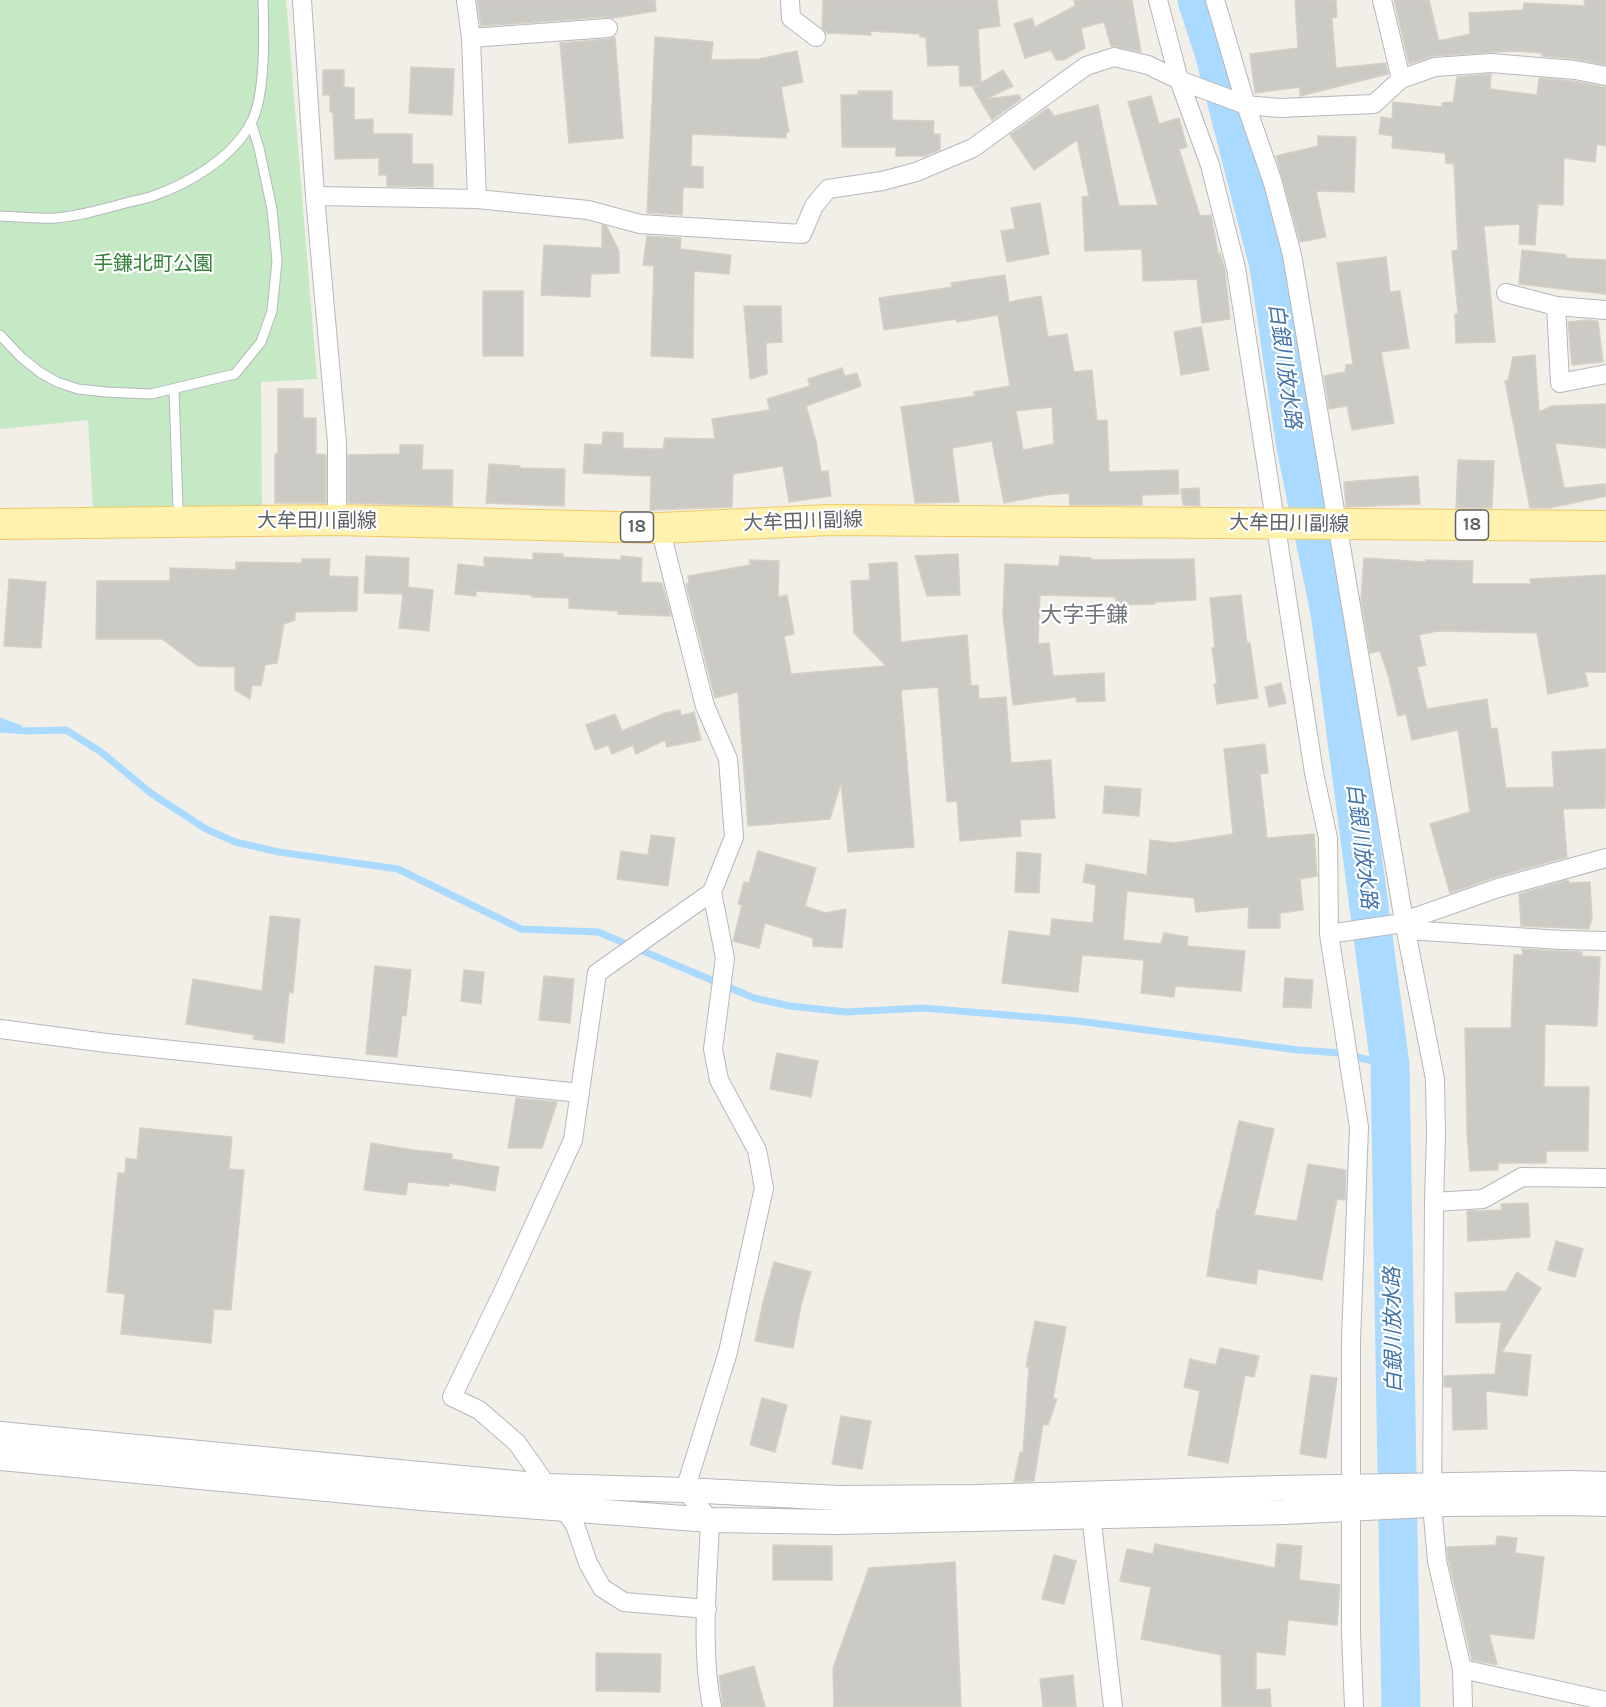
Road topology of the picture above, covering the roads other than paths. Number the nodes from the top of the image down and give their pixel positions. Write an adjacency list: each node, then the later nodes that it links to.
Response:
1 (263, 0): 15 (lane)
2 (302, 0): 16 (street)
3 (466, 0): 10 (street)
4 (790, 0): 9 (street)
5 (1158, 0): 13 (street)
6 (1215, 0): 14 (street)
7 (1382, 0): 12 (street)
8 (608, 28): 10 (street)
9 (816, 37)
10 (471, 38): 17 (street)
11 (1606, 76): 12 (street)
12 (1401, 79): 14 (street)
13 (1179, 80): 14 (street); 17 (street); 28 (street)
14 (1246, 105): 29 (street)
15 (251, 122): 18 (lane); 24 (lane)
16 (315, 196): 17 (street); 26 (street)
17 (477, 199)
18 (0, 216)
19 (1506, 292): 20 (street)
20 (1556, 306): 21 (street); 23 (street)
21 (1606, 310)
22 (0, 336): 24 (lane)
23 (1606, 374)
24 (174, 390): 25 (lane)
25 (178, 508)
26 (337, 520): 27 (main road, 大牟田川副線 / 18); 31 (main road, 大牟田川副線 / 18)
27 (0, 524)
28 (1279, 524): 29 (main road, 大牟田川副線 / 18); 31 (main road, 大牟田川副線 / 18); 35 (street)
29 (1336, 525): 30 (main road, 大牟田川副線 / 18); 34 (street)
30 (1606, 526)
31 (660, 528): 33 (street)
32 (1606, 858): 34 (street)
33 (712, 892): 38 (street); 45 (street)
34 (1402, 925): 35 (street); 36 (street); 40 (street)
35 (1335, 933): 47 (street)
36 (1606, 941)
37 (0, 1029): 38 (street)
38 (580, 1093): 44 (street)
39 (1606, 1178): 40 (street)
40 (1434, 1202): 46 (street)
41 (0, 1434): 44 (street)
42 (0, 1458): 50 (street)
43 (1606, 1484): 46 (street)
44 (546, 1486): 45 (street); 50 (street)
45 (685, 1490): 49 (street); 51 (street)
46 (1433, 1496): 47 (street); 48 (street); 53 (street)
47 (1352, 1498): 49 (street); 57 (street)
48 (1606, 1504)
49 (1090, 1506): 51 (street); 56 (street)
50 (563, 1510): 51 (street); 52 (street)
51 (710, 1520): 52 (street)
52 (707, 1610): 55 (street)
53 (1462, 1669): 54 (street); 58 (street)
54 (1606, 1701)
55 (712, 1707)
56 (1113, 1707)
57 (1354, 1707)
58 (1463, 1707)

